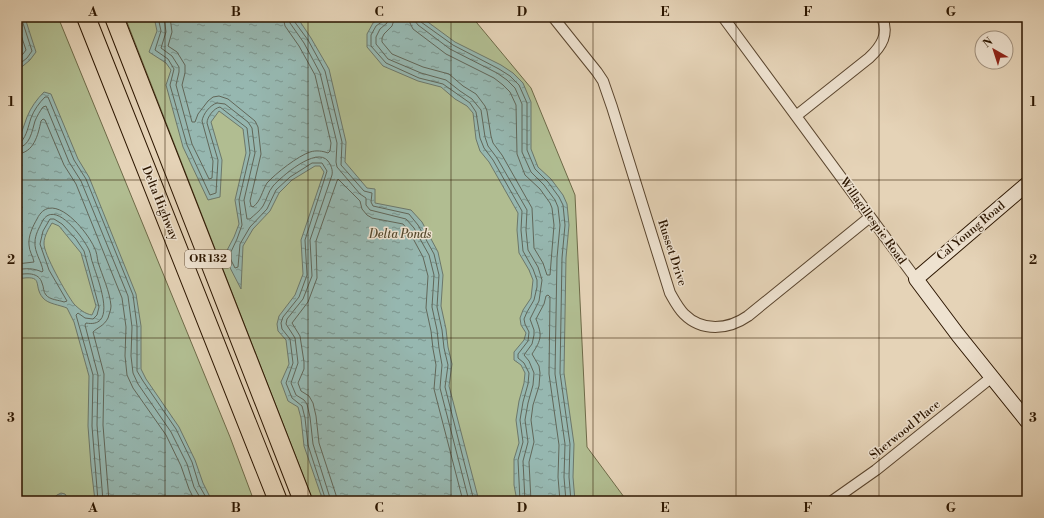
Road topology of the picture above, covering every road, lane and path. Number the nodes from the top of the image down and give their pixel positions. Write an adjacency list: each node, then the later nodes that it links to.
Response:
1 (86, 17): 12 (highway, Delta Highway / OR 132)
2 (114, 17): 13 (highway, Delta Highway / OR 132)
3 (553, 17): 8 (street, Russet Drive)
4 (723, 17): 6 (street, Willagillespie Road)
5 (882, 17): 6 (street)
6 (796, 116): 8 (street, Willagillespie Road)
7 (1027, 184): 9 (main road, Cal Young Road)
8 (870, 217): 9 (street, Willagillespie Road)
9 (916, 278): 10 (main road, Willagillespie Road)
10 (992, 377): 11 (main road, Willagillespie Road); 14 (street, Sherwood Place)
11 (1027, 421)
12 (278, 501)
13 (302, 501)
14 (832, 501)

